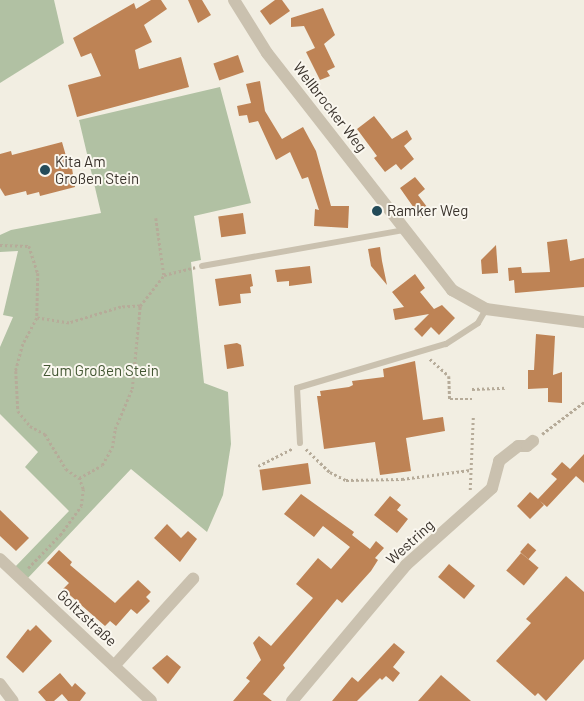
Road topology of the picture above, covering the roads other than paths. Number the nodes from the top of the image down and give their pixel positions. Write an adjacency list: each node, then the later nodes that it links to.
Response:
1 (234, 0): 2 (street, Wellbrocker Weg)
2 (405, 230): 3 (lane); 4 (street, Wellbrocker Weg)
3 (202, 266)
4 (486, 309): 5 (street, Wellbrocker Weg); 7 (lane)
5 (584, 322)
6 (533, 441): 14 (street, Westring)
7 (300, 443)
8 (0, 559): 10 (street, Goltzstraße)
9 (193, 579): 10 (street)
10 (114, 666): 13 (street, Goltzstraße)
11 (0, 684): 12 (street)
12 (13, 701)
13 (150, 701)
14 (292, 701)

